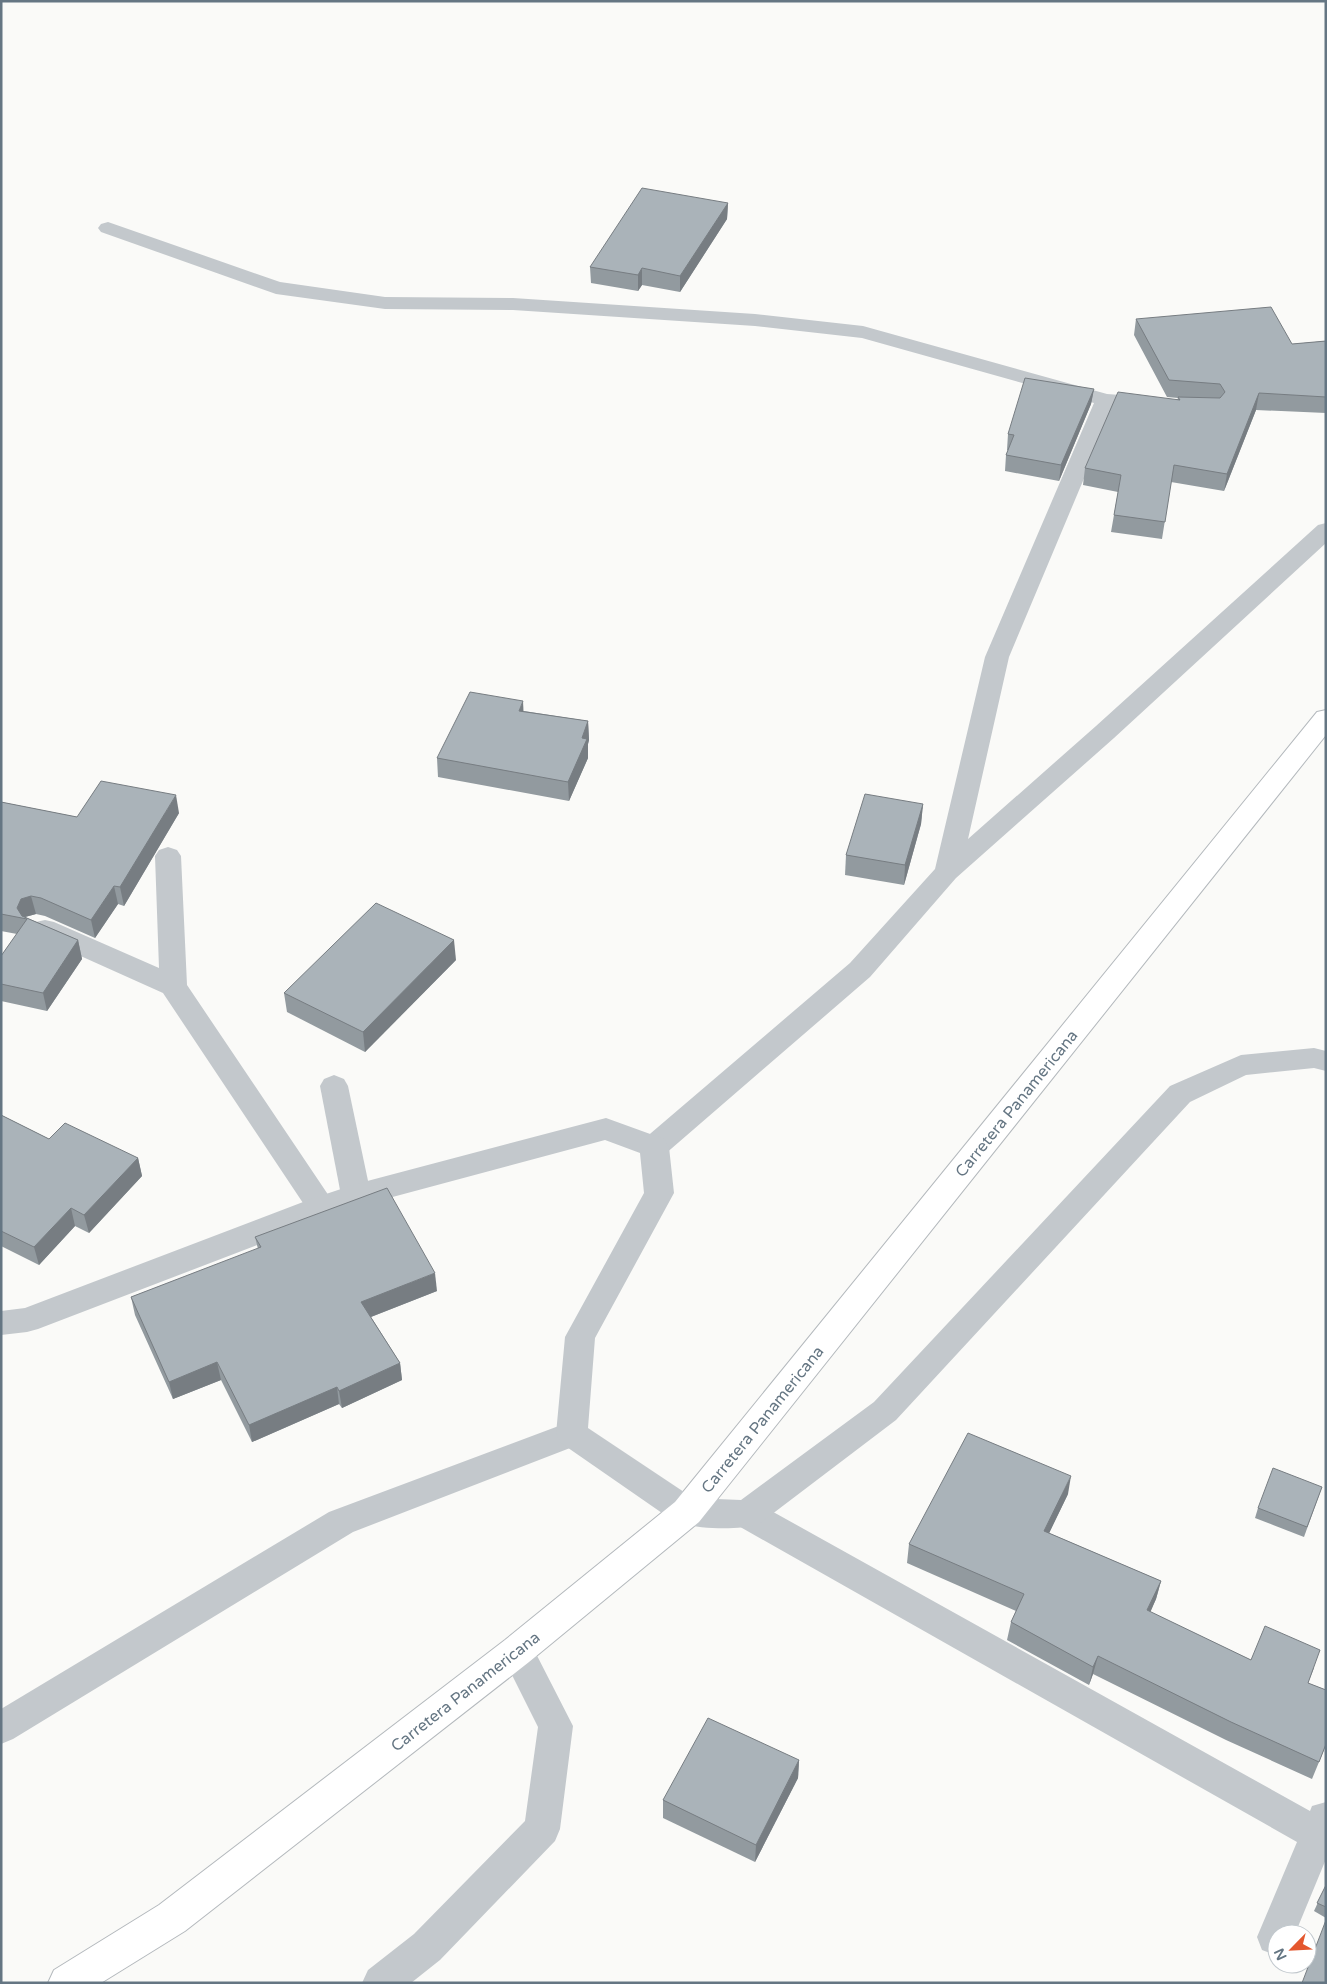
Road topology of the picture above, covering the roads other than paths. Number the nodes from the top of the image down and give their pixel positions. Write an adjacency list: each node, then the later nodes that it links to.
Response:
1 (108, 228): 2 (street)
2 (1106, 400): 3 (street); 7 (street)
3 (1172, 405)
4 (1326, 530): 7 (street)
5 (1326, 718): 17 (highway, Carretera Panamericana)
6 (168, 856): 9 (street)
7 (948, 872): 12 (street)
8 (36, 925): 9 (street)
9 (173, 986): 14 (street)
10 (1326, 1061): 18 (street)
11 (334, 1086): 13 (street)
12 (654, 1147): 13 (street); 16 (street)
13 (356, 1195): 14 (street)
14 (321, 1207): 15 (street)
15 (1, 1323)
16 (572, 1434): 17 (street); 20 (street)
17 (687, 1512): 18 (street); 19 (highway, Carretera Panamericana)
18 (747, 1514): 21 (street)
19 (517, 1651): 23 (highway, Carretera Panamericana); 24 (street)
20 (1, 1728)
21 (1321, 1825): 22 (street)
22 (1280, 1924)
23 (66, 1983)
24 (381, 1983)

